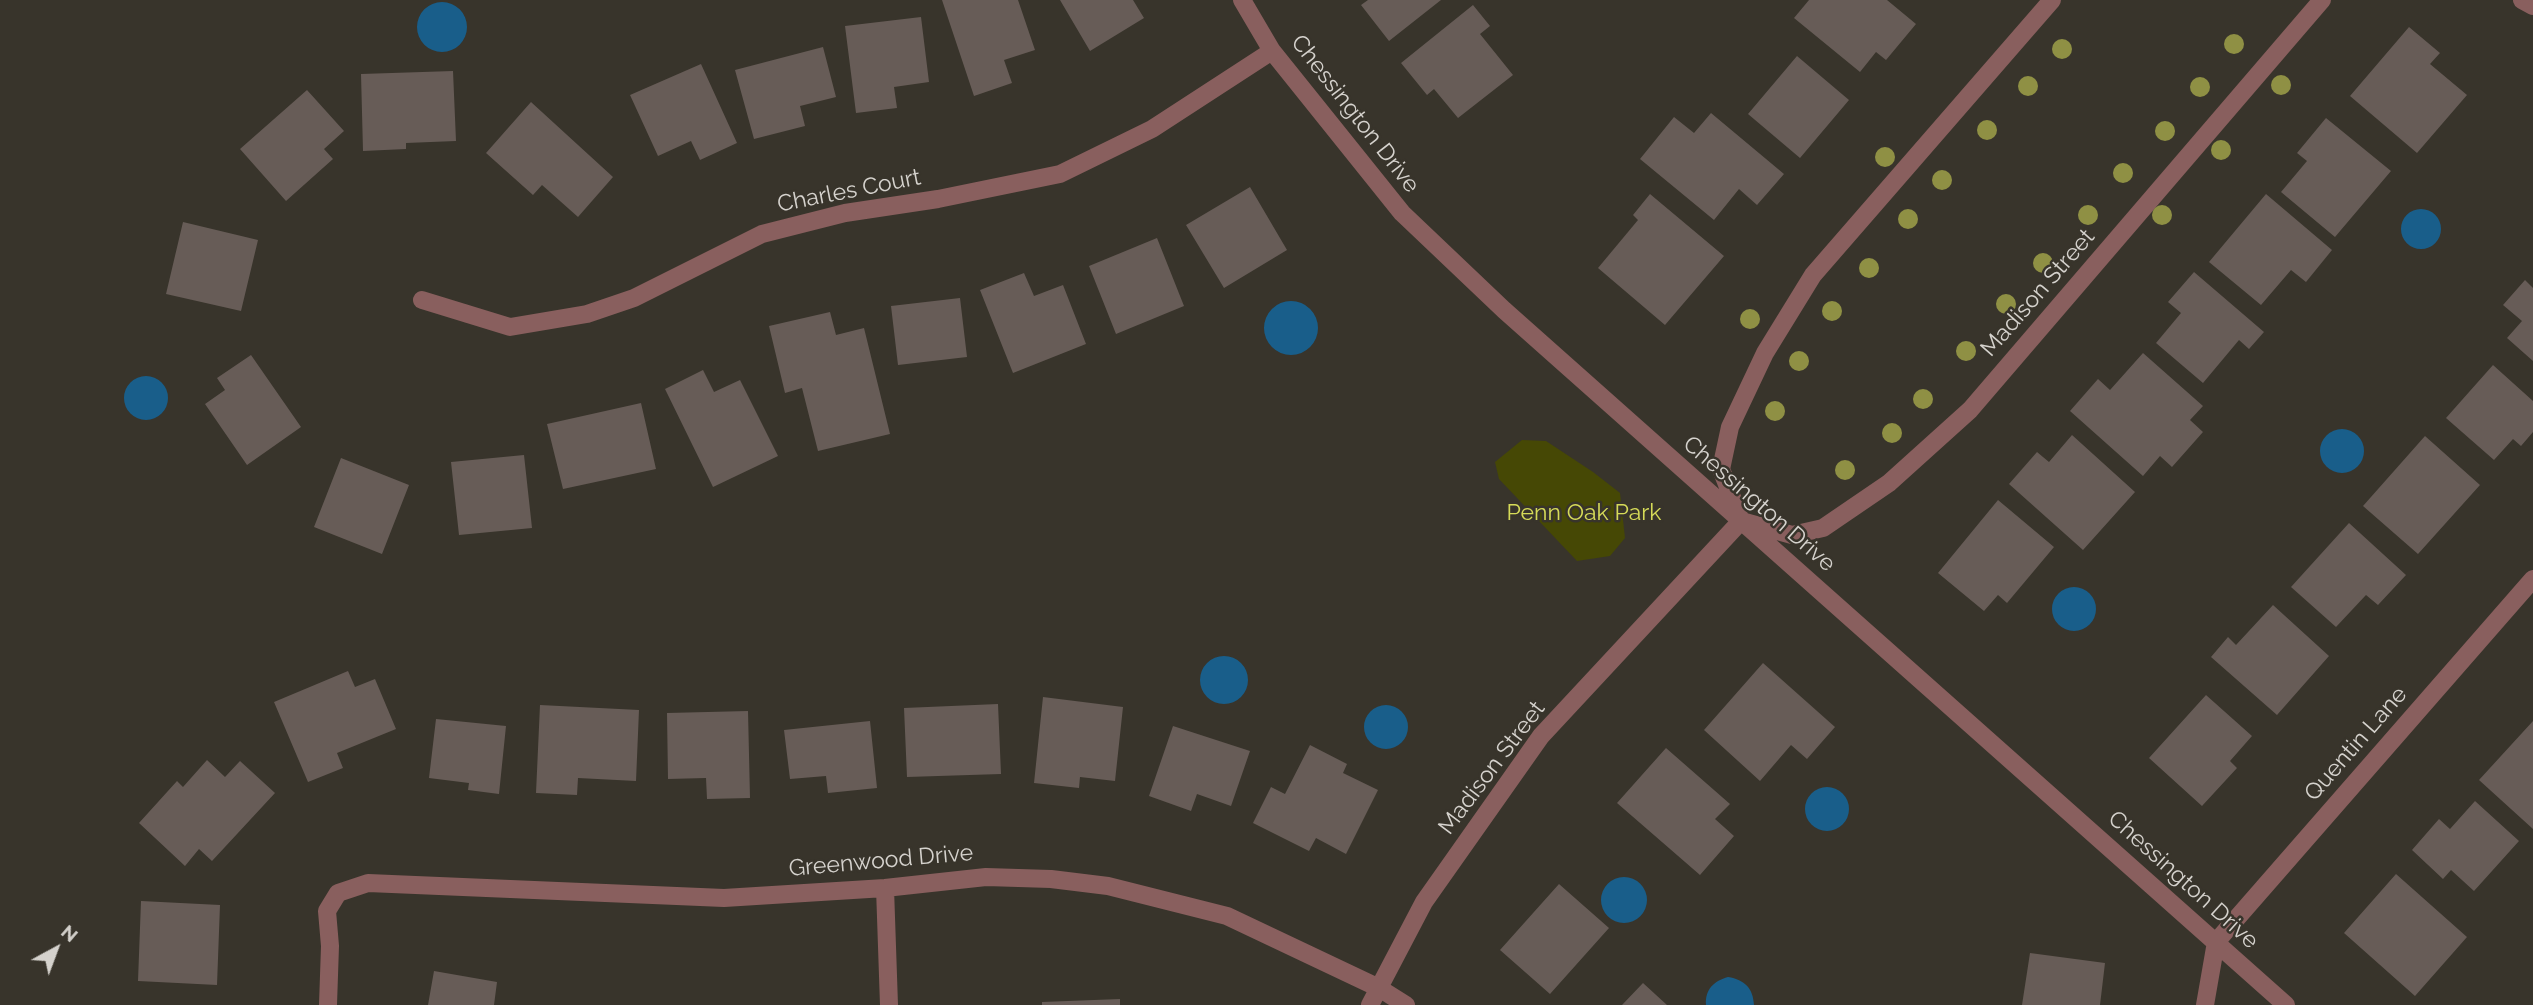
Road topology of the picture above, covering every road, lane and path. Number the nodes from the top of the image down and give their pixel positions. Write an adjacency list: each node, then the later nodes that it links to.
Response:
1 (1242, 0): 6 (street, Chessington Drive)
2 (2052, 0): 8 (street)
3 (2322, 0): 8 (street, Madison Street)
4 (2522, 0): 5 (street)
5 (2533, 6)
6 (1272, 51): 7 (street, Charles Court); 8 (street, Chessington Drive)
7 (422, 300)
8 (1741, 521): 11 (street, Chessington Drive); 12 (street, Madison Street)
9 (2533, 579): 11 (street, Quentin Lane)
10 (885, 888): 12 (street, Greenwood Drive); 13 (street, Greenwood Drive); 14 (street)
11 (2216, 942): 17 (street); 18 (street, Chessington Drive)
12 (1379, 988): 15 (street, Madison Street); 16 (street, Greenwood Drive)
13 (328, 1005)
14 (889, 1005)
15 (1370, 1005)
16 (1405, 1005)
17 (2205, 1005)
18 (2286, 1005)

